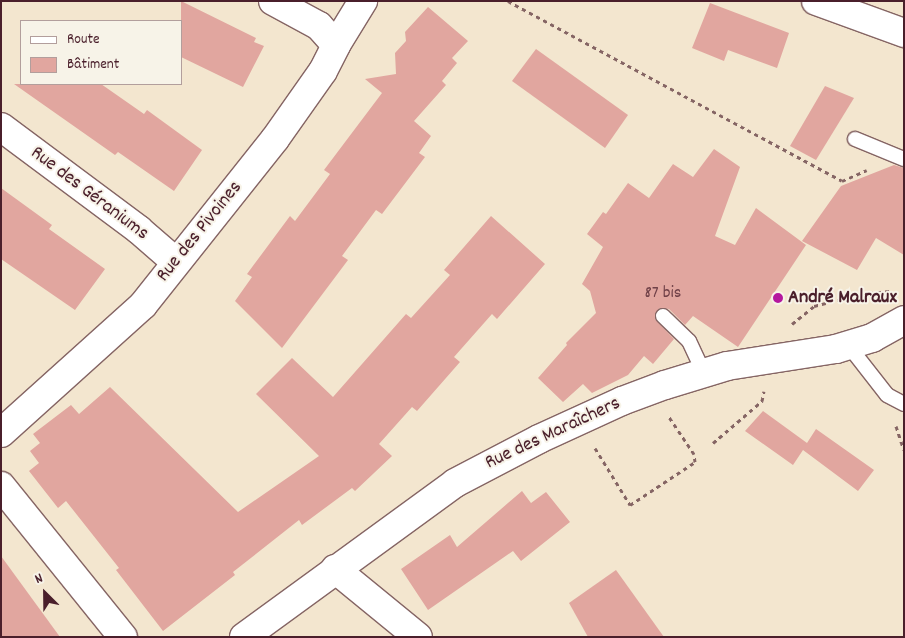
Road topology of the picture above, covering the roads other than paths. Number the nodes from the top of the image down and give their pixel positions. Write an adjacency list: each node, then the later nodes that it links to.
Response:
1 (273, 1): 5 (street)
2 (363, 1): 5 (street, Rue des Pivoines)
3 (816, 1): 4 (street)
4 (904, 33)
5 (336, 45): 9 (street, Rue des Pivoines)
6 (1, 127): 9 (street, Rue des Géraniums)
7 (855, 139): 8 (lane)
8 (901, 159)
9 (176, 262): 15 (street, Rue des Pivoines)
10 (663, 316): 13 (lane)
11 (904, 320): 12 (street, Rue des Maraîchers)
12 (848, 345): 13 (street, Rue des Maraîchers); 14 (lane)
13 (704, 373): 17 (street, Rue des Maraîchers)
14 (904, 404)
15 (1, 434)
16 (1, 486): 18 (street)
17 (335, 569): 19 (street, Rue des Maraîchers); 20 (street)
18 (123, 637)
19 (244, 637)
20 (418, 637)

